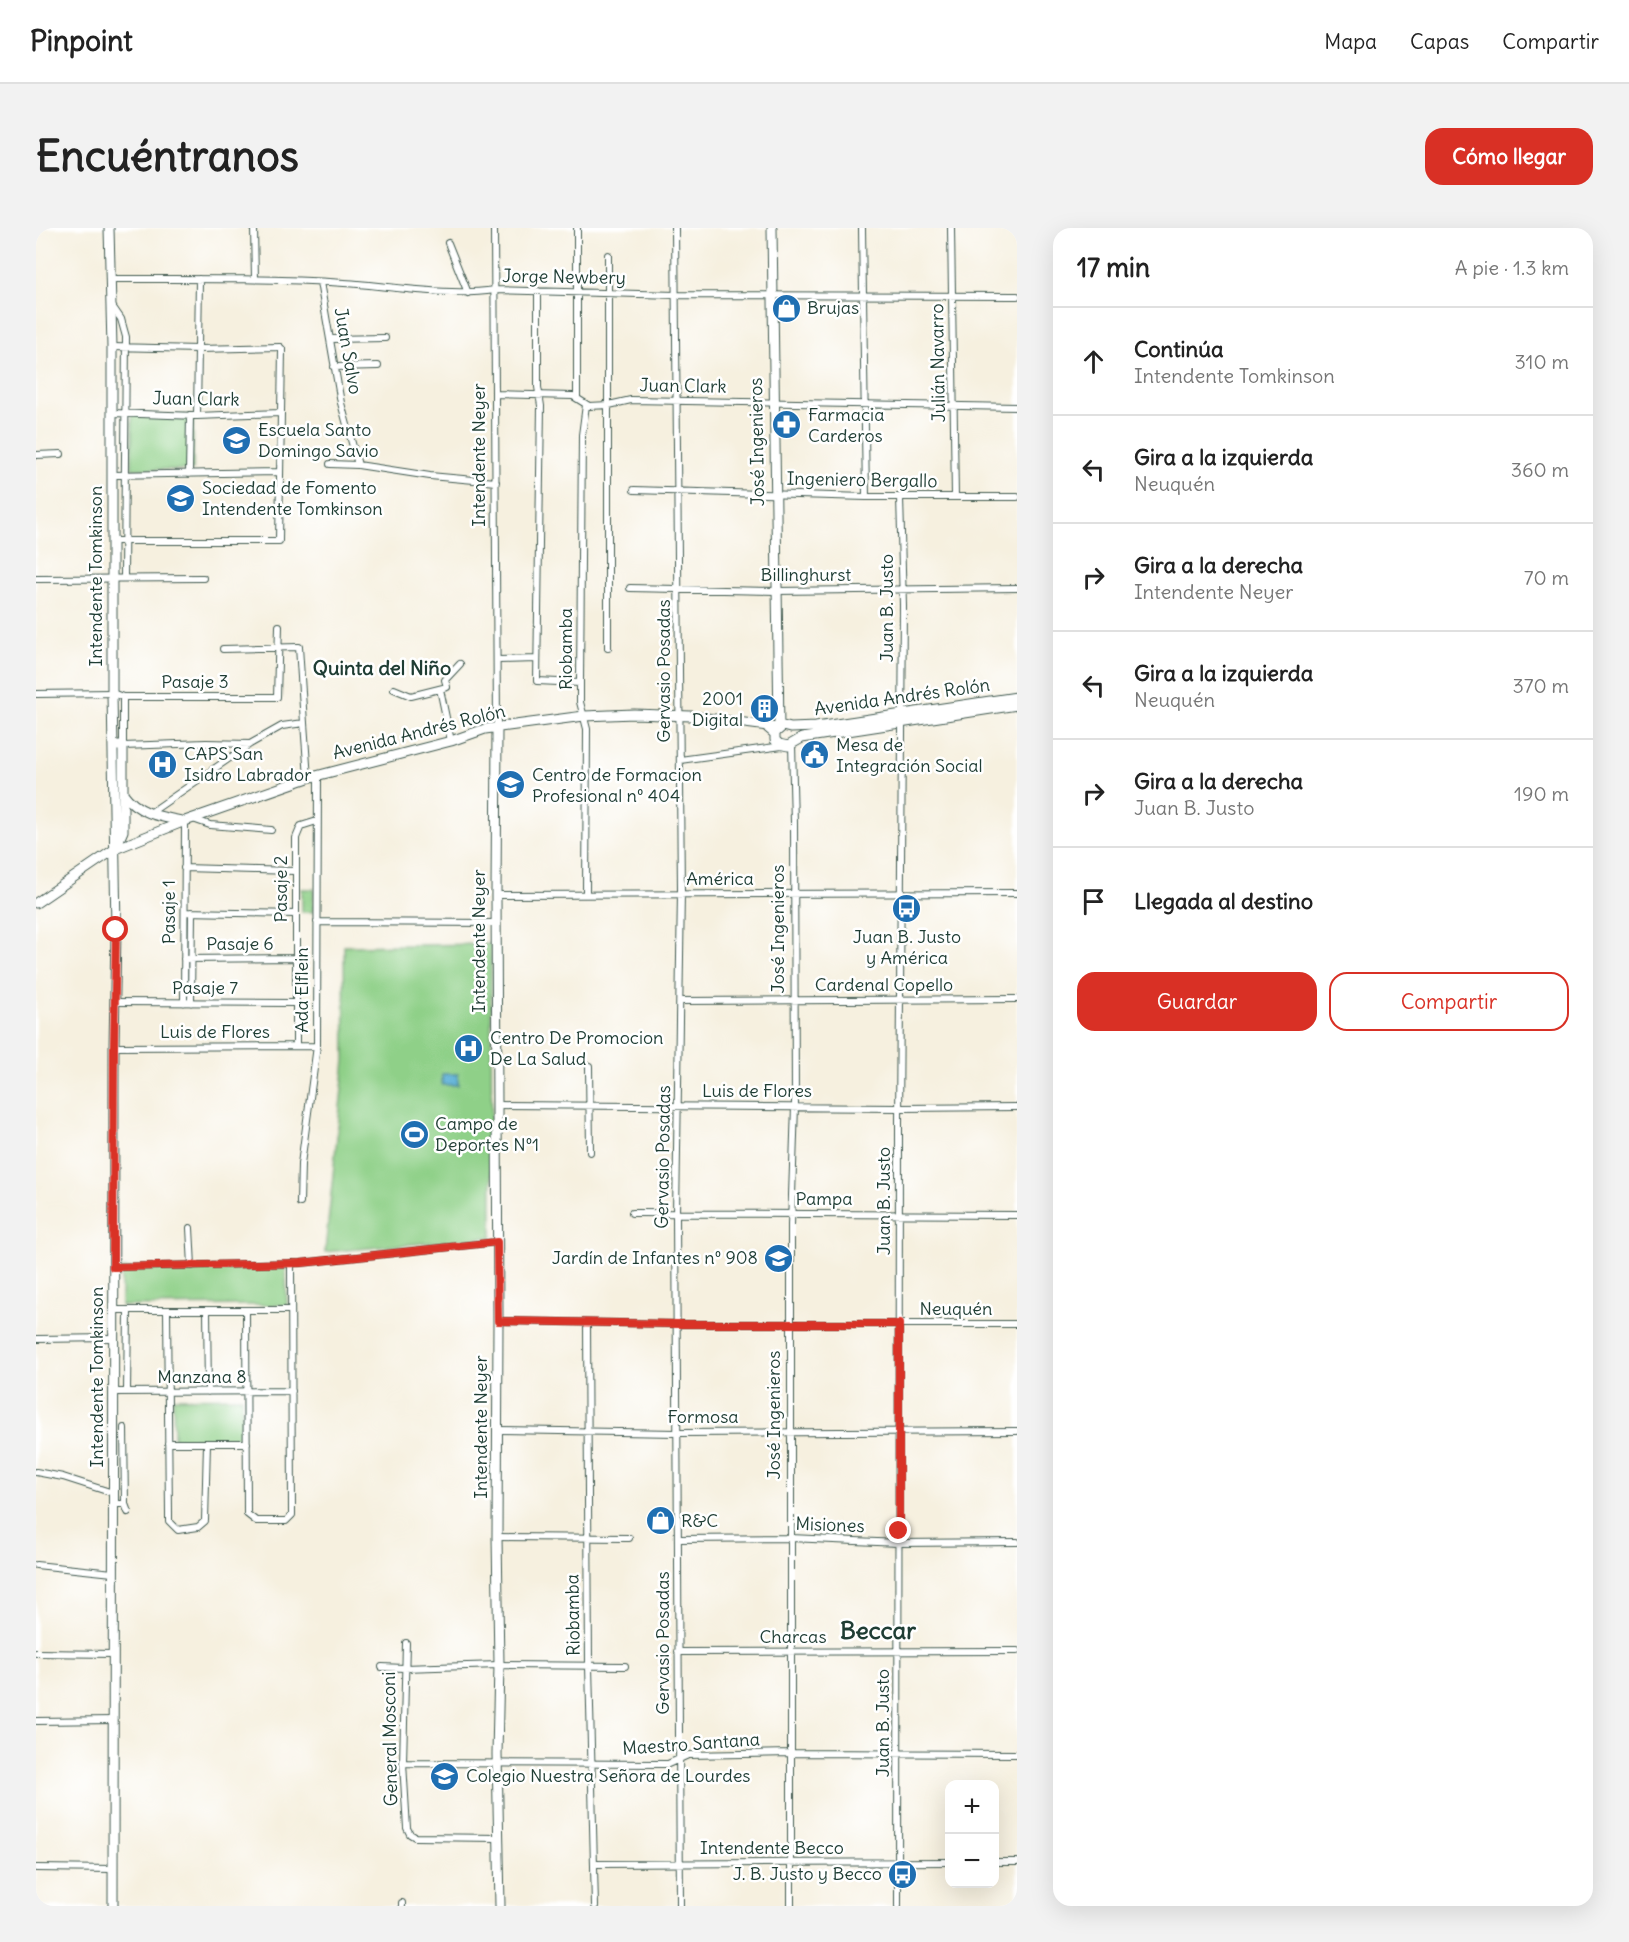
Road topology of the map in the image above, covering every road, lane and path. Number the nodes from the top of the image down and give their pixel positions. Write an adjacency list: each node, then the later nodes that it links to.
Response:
1 (109, 228): 11 (street, Intendente Tomkinson)
2 (254, 228): 13 (street)
3 (494, 228): 15 (street, Intendente Neyer)
4 (577, 228): 18 (street)
5 (675, 228): 20 (street, Gervasio Posadas)
6 (772, 228): 21 (street, José Ingenieros)
7 (862, 228): 22 (street)
8 (951, 228): 23 (street, Julián Navarro)
9 (448, 243): 17 (street)
10 (608, 255): 19 (street)
11 (111, 279): 12 (street, Jorge Newbery); 25 (street, Intendente Tomkinson)
12 (199, 279): 13 (street, Jorge Newbery); 30 (street)
13 (255, 279): 14 (street, Jorge Newbery)
14 (320, 282): 17 (street, Jorge Newbery); 27 (street, Juan Salvo)
15 (495, 290): 16 (street, Jorge Newbery); 17 (street, Jorge Newbery); 33 (street, Intendente Neyer)
16 (538, 291): 18 (street, Jorge Newbery); 34 (street)
17 (468, 293)
18 (577, 293): 19 (street, Jorge Newbery); 35 (street)
19 (608, 293): 20 (street, Jorge Newbery); 40 (street)
20 (676, 295): 21 (street, Jorge Newbery); 36 (street, Gervasio Posadas)
21 (772, 296): 22 (street, Jorge Newbery); 37 (street, José Ingenieros)
22 (863, 296): 23 (street, Jorge Newbery); 38 (street)
23 (952, 296): 24 (street, Jorge Newbery); 41 (street, Julián Navarro)
24 (1017, 296)
25 (111, 304): 28 (street, Intendente Tomkinson); 29 (street, Intendente Tomkinson)
26 (385, 338): 27 (street)
27 (331, 339): 32 (street, Juan Salvo)
28 (112, 347): 29 (street); 44 (street, Intendente Tomkinson)
29 (126, 348): 30 (street); 43 (street, Intendente Tomkinson)
30 (199, 349): 45 (street); 46 (street)
31 (378, 366): 32 (street)
32 (334, 367): 50 (street, Juan Salvo)
33 (495, 394): 34 (street); 55 (street, Intendente Neyer)
34 (539, 396): 35 (street); 78 (street)
35 (577, 398): 39 (street)
36 (677, 402): 37 (street, Juan Clark); 40 (street, Juan Clark); 57 (street, Gervasio Posadas)
37 (773, 403): 38 (street, Juan Clark); 58 (street, José Ingenieros)
38 (865, 404): 41 (street, Juan Clark); 59 (street)
39 (586, 405): 40 (street, Juan Clark); 81 (street, Riobamba)
40 (609, 405): 75 (street)
41 (954, 407): 42 (street, Juan Clark); 61 (street, Julián Navarro)
42 (1017, 408)
43 (126, 412): 44 (street, Juan Clark); 46 (street, Juan Clark); 52 (street, Intendente Tomkinson)
44 (112, 413): 54 (street, Intendente Tomkinson)
45 (280, 413): 46 (street, Juan Clark); 51 (street)
46 (194, 415): 53 (street)
47 (36, 454): 48 (street)
48 (61, 454)
49 (330, 464): 50 (street)
50 (358, 465): 55 (street)
51 (280, 472): 53 (street); 63 (street)
52 (126, 474): 53 (street); 54 (street); 63 (street, Intendente Tomkinson)
53 (189, 474)
54 (112, 475): 64 (street, Intendente Tomkinson)
55 (496, 482): 79 (street, Intendente Neyer)
56 (634, 490): 57 (street, Ingeniero Bergallo)
57 (678, 491): 58 (street, Ingeniero Bergallo); 70 (street, Gervasio Posadas)
58 (774, 494): 59 (street, Ingeniero Bergallo); 73 (street, José Ingenieros)
59 (866, 496): 60 (street, Ingeniero Bergallo)
60 (900, 497): 61 (street, Ingeniero Bergallo); 72 (street, Juan B. Justo)
61 (955, 497): 62 (street, Ingeniero Bergallo)
62 (1017, 497)
63 (124, 541): 64 (street); 66 (street, Intendente Tomkinson)
64 (111, 542): 65 (street, Intendente Tomkinson)
65 (112, 577): 66 (street); 68 (street); 84 (street, Intendente Tomkinson)
66 (124, 578): 67 (street)
67 (203, 578)
68 (36, 579)
69 (630, 588): 70 (street, Billinghurst)
70 (678, 588): 73 (street, Billinghurst); 89 (street, Gervasio Posadas)
71 (1017, 588): 72 (street, Billinghurst)
72 (903, 589): 73 (street, Billinghurst); 91 (street, Juan B. Justo)
73 (776, 591): 95 (street, José Ingenieros)
74 (279, 626): 76 (street)
75 (608, 648)
76 (278, 649): 77 (street); 86 (street, Pasaje 3); 92 (street)
77 (223, 650)
78 (537, 659): 79 (street); 81 (street)
79 (498, 660): 93 (street, Intendente Neyer)
80 (460, 664): 83 (street)
81 (580, 683): 90 (street, Riobamba)
82 (394, 689): 83 (street)
83 (440, 689): 96 (street)
84 (112, 693): 85 (street); 86 (street, Pasaje 3); 99 (street, Intendente Tomkinson)
85 (36, 694)
86 (123, 697): 99 (street, Intendente Tomkinson)
87 (1017, 697): 91 (street, Avenida Andrés Rolón)
88 (1017, 705): 91 (street, Avenida Andrés Rolón)
89 (680, 715): 90 (street, Avenida Andrés Rolón); 95 (street, Avenida Andrés Rolón); 100 (street, Gervasio Posadas)
90 (584, 716): 93 (street, Avenida Andrés Rolón); 111 (street, Riobamba)
91 (901, 719): 94 (street, Avenida Andrés Rolón); 98 (street, Avenida Andrés Rolón); 112 (street, Juan B. Justo)
92 (304, 723): 97 (street); 102 (street)
93 (497, 728): 96 (street, Avenida Andrés Rolón); 116 (street, Intendente Neyer)
94 (791, 728): 95 (street, Avenida Andrés Rolón); 98 (street, Avenida Andrés Rolón)
95 (777, 730): 98 (street, Avenida Andrés Rolón)
96 (451, 741): 101 (street, Avenida Andrés Rolón)
97 (250, 744): 99 (street); 104 (street)
98 (790, 744): 100 (street); 115 (street, José Ingenieros)
99 (118, 746): 103 (street, Intendente Tomkinson); 108 (street, Intendente Tomkinson)
100 (680, 760): 114 (street, Gervasio Posadas)
101 (318, 775): 102 (street, Avenida Andrés Rolón); 106 (street, Ada Elflein)
102 (308, 778): 105 (street, Avenida Andrés Rolón)
103 (123, 793): 104 (street); 108 (street, Intendente Tomkinson)
104 (150, 813): 105 (street)
105 (189, 820): 107 (street); 108 (street, Avenida Andrés Rolón); 109 (street, Pasaje 1)
106 (317, 821): 110 (street, Pasaje 2); 120 (street, Ada Elflein)
107 (271, 830)
108 (115, 849): 117 (street, Avenida Andrés Rolón); 129 (street, Intendente Tomkinson)
109 (184, 868): 110 (street); 118 (street, Pasaje 1)
110 (296, 871): 119 (street, Pasaje 2)
111 (586, 893): 114 (street, América); 116 (street, América)
112 (902, 893): 113 (street, América); 115 (street, América); 127 (street, Juan B. Justo)
113 (1017, 893)
114 (681, 894): 115 (street, América); 128 (street, Gervasio Posadas)
115 (794, 894): 126 (street, José Ingenieros)
116 (496, 895): 121 (street, Intendente Neyer)
117 (36, 903)
118 (188, 912): 119 (street); 123 (street, Pasaje 1); 124 (street, Pasaje 1)
119 (296, 914): 122 (street, Pasaje 2)
120 (317, 922): 121 (street); 134 (street, Ada Elflein)
121 (496, 923): 137 (street, Intendente Neyer)
122 (296, 958): 124 (street, Pasaje 6); 132 (street, Pasaje 2)
123 (184, 959): 124 (street, Pasaje 6); 130 (street, Pasaje 1)
124 (192, 959): 131 (street, Pasaje 1)
125 (1017, 999): 127 (street, Cardenal Copello)
126 (794, 1000): 127 (street, Cardenal Copello); 128 (street, Cardenal Copello); 140 (street, José Ingenieros)
127 (900, 1000): 142 (street, Juan B. Justo)
128 (680, 1001): 139 (street, Gervasio Posadas)
129 (114, 1002): 130 (street, Pasaje 7); 135 (street, Intendente Tomkinson)
130 (184, 1003): 131 (street, Pasaje 7)
131 (191, 1003): 132 (street, Pasaje 7)
132 (296, 1003): 133 (street, Pasaje 2)
133 (296, 1046): 134 (street, Luis de Flores); 135 (street, Luis de Flores)
134 (317, 1046): 144 (street, Ada Elflein)
135 (114, 1047): 154 (street, Intendente Tomkinson)
136 (589, 1066): 138 (street)
137 (496, 1105): 138 (street, Luis de Flores); 151 (street, Intendente Neyer)
138 (589, 1105): 139 (street, Luis de Flores); 143 (street)
139 (679, 1106): 140 (street, Luis de Flores); 146 (street, Gervasio Posadas)
140 (795, 1106): 142 (street, Luis de Flores); 147 (street, José Ingenieros)
141 (1017, 1107): 142 (street, Luis de Flores)
142 (900, 1108): 148 (street, Juan B. Justo)
143 (590, 1152)
144 (300, 1203)
145 (632, 1213): 146 (street, Pampa)
146 (676, 1214): 147 (street, Pampa); 163 (street, Gervasio Posadas)
147 (791, 1214): 148 (street, Pampa); 164 (street, José Ingenieros)
148 (899, 1215): 149 (street, Pampa); 165 (street, Juan B. Justo)
149 (1017, 1215)
150 (190, 1228): 153 (street)
151 (497, 1242): 152 (street); 161 (street, Intendente Neyer)
152 (291, 1263): 153 (street); 160 (street)
153 (192, 1266): 154 (street)
154 (113, 1267): 155 (street, Intendente Tomkinson)
155 (113, 1310): 156 (street); 167 (street, Intendente Tomkinson)
156 (128, 1310): 157 (street); 171 (street)
157 (167, 1310): 158 (street); 172 (street)
158 (207, 1310): 159 (street); 173 (street)
159 (246, 1310): 160 (street); 174 (street)
160 (291, 1310): 169 (street)
161 (498, 1321): 162 (street, Neuquén); 176 (street, Intendente Neyer)
162 (587, 1323): 163 (street, Neuquén); 177 (street, Riobamba)
163 (677, 1324): 164 (street, Neuquén); 181 (street, Gervasio Posadas)
164 (791, 1324): 165 (street, Neuquén); 180 (street, José Ingenieros)
165 (899, 1324): 166 (street, Neuquén); 178 (street, Juan B. Justo)
166 (1017, 1324)
167 (113, 1338): 168 (street); 170 (street, Intendente Tomkinson)
168 (36, 1339)
169 (292, 1391): 174 (street, Manzana 8); 184 (street)
170 (113, 1392): 171 (street, Manzana 8); 186 (street, Intendente Tomkinson)
171 (127, 1392): 172 (street, Manzana 8)
172 (168, 1392): 173 (street, Manzana 8); 182 (street)
173 (208, 1392): 174 (street, Manzana 8)
174 (247, 1392): 184 (street)
175 (124, 1428): 188 (street)
176 (498, 1430): 177 (street, Formosa); 190 (street, Intendente Neyer)
177 (587, 1431): 181 (street, Formosa); 191 (street, Riobamba)
178 (898, 1431): 179 (street, Formosa); 180 (street, Formosa); 196 (street, Juan B. Justo)
179 (1017, 1431)
180 (791, 1432): 181 (street, Formosa); 193 (street, José Ingenieros)
181 (677, 1433): 194 (street, Gervasio Posadas)
182 (168, 1443): 183 (street); 183 (street)
183 (207, 1443): 184 (street)
184 (247, 1443)
185 (36, 1472): 186 (street)
186 (113, 1493): 187 (street, Intendente Tomkinson)
187 (113, 1504): 188 (street); 198 (street, Intendente Tomkinson)
188 (125, 1504): 189 (street)
189 (128, 1512)
190 (497, 1536): 191 (street); 206 (street, Intendente Neyer)
191 (587, 1538): 192 (street); 207 (street, Riobamba)
192 (629, 1538)
193 (791, 1538): 194 (street, Misiones); 196 (street, Misiones); 202 (street, José Ingenieros)
194 (678, 1539): 201 (street, Gervasio Posadas)
195 (1017, 1542): 196 (street, Misiones)
196 (898, 1543): 203 (street, Juan B. Justo)
197 (36, 1565): 198 (street)
198 (113, 1573): 205 (street, Intendente Tomkinson)
199 (406, 1643): 210 (street, General Mosconi)
200 (1017, 1651): 203 (street, Charcas)
201 (678, 1652): 202 (street, Charcas); 216 (street, Gervasio Posadas)
202 (791, 1652): 203 (street, Charcas); 213 (street, José Ingenieros)
203 (898, 1652): 214 (street, Juan B. Justo)
204 (36, 1653): 205 (street)
205 (114, 1654): 211 (street, Intendente Tomkinson)
206 (500, 1665): 207 (street); 210 (street); 218 (street, Intendente Neyer)
207 (589, 1666): 208 (street); 219 (street, Riobamba)
208 (625, 1666)
209 (382, 1667): 210 (street)
210 (404, 1668): 217 (street, General Mosconi)
211 (114, 1720): 212 (street); 229 (street, Intendente Tomkinson)
212 (36, 1721)
213 (791, 1753): 214 (street, Maestro Santana); 216 (street, Maestro Santana); 224 (street, José Ingenieros)
214 (898, 1754): 215 (street, Maestro Santana); 225 (street, Juan B. Justo)
215 (1017, 1754)
216 (679, 1761): 219 (street, Maestro Santana); 227 (street, Gervasio Posadas)
217 (403, 1763): 218 (street, Maestro Santana); 220 (street, General Mosconi)
218 (498, 1763): 219 (street, Maestro Santana); 220 (street, Intendente Neyer)
219 (591, 1764): 226 (street, Riobamba)
220 (499, 1838): 231 (street, Intendente Neyer)
221 (945, 1862): 225 (street, Intendente Becco)
222 (999, 1862): 223 (street)
223 (1017, 1862)
224 (791, 1863): 225 (street, Intendente Becco); 227 (street, Intendente Becco); 234 (street, José Ingenieros)
225 (898, 1863): 235 (street, Juan B. Justo)
226 (595, 1864): 227 (street, Intendente Becco); 232 (street, Riobamba)
227 (678, 1864): 233 (street, Gervasio Posadas)
228 (36, 1868): 229 (street)
229 (113, 1869): 230 (street, Intendente Tomkinson)
230 (113, 1906)
231 (500, 1906)
232 (595, 1906)
233 (680, 1906)
234 (792, 1906)
235 (898, 1906)

